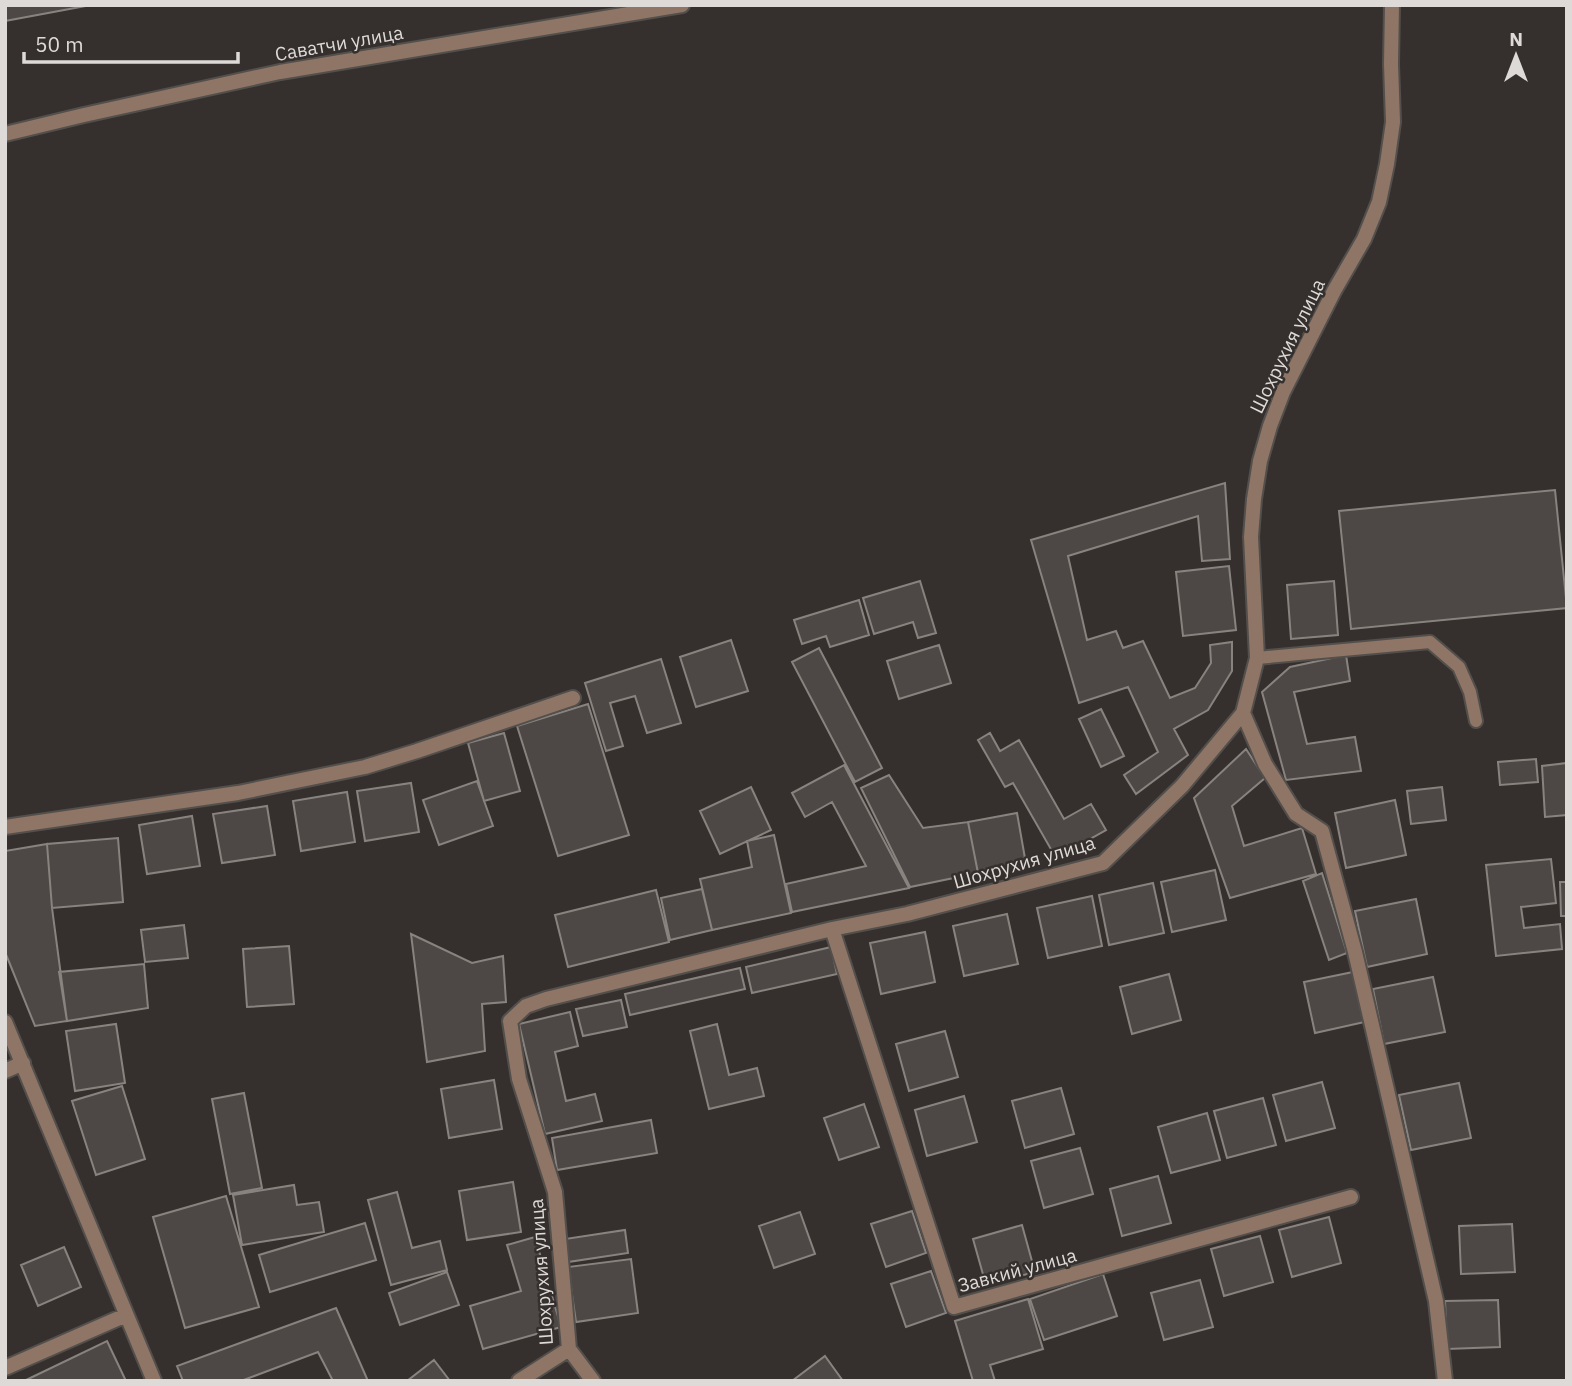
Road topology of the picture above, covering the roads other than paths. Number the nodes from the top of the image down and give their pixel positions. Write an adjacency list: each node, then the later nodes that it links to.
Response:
1 (682, 5): 3 (street, Саватчи улица)
2 (1392, 5): 4 (street, Шохрухия улица)
3 (5, 134)
4 (1257, 658): 6 (street, Шохрухия улица); 7 (lane)
5 (573, 698): 8 (street)
6 (1243, 713): 9 (street, Шохрухия улица); 20 (street)
7 (1476, 720)
8 (5, 827)
9 (832, 929): 13 (street, Завкий улица); 15 (street, Шохрухия улица)
10 (5, 1022): 11 (street)
11 (23, 1063): 12 (street); 14 (street)
12 (5, 1071)
13 (1351, 1197)
14 (125, 1315): 16 (street); 17 (street)
15 (569, 1349): 18 (street, Шохрухия улица); 19 (street)
16 (5, 1368)
17 (154, 1381)
18 (519, 1381)
19 (593, 1381)
20 (1445, 1381)

